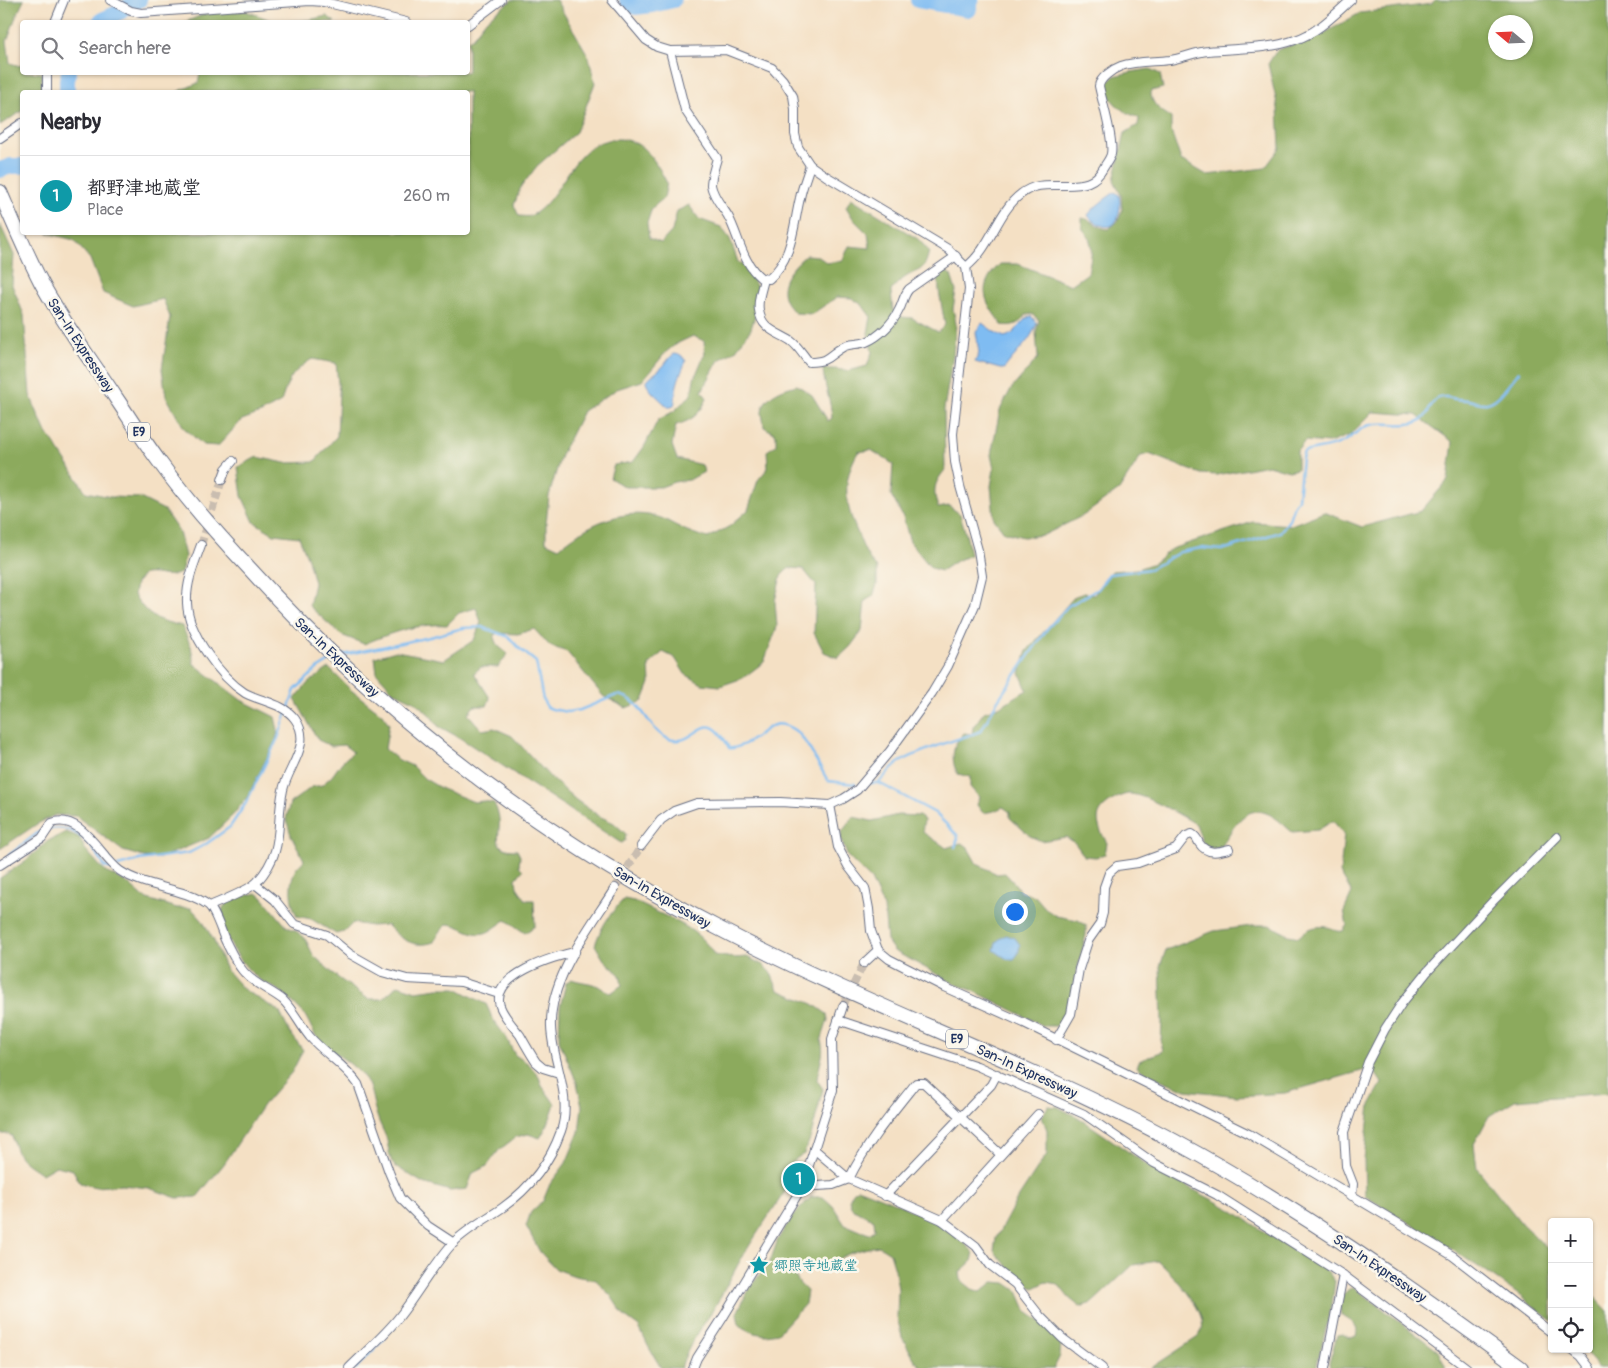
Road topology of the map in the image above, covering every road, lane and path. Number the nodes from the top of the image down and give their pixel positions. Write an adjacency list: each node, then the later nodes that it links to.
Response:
1 (64, 0): 6 (street)
2 (110, 0): 7 (street)
3 (501, 0): 8 (street)
4 (612, 0): 9 (street)
5 (1351, 0): 17 (street)
6 (56, 20)
7 (398, 20)
8 (470, 23)
9 (670, 51): 14 (street); 18 (street)
10 (47, 75): 11 (street)
11 (47, 90)
12 (20, 124): 13 (street)
13 (0, 138)
14 (810, 165): 16 (street); 18 (street)
15 (0, 192): 57 (highway, San-In Expressway / E9)
16 (956, 256): 17 (street); 18 (street)
17 (966, 267): 22 (street)
18 (764, 279)
19 (233, 461): 20 (street)
20 (222, 480)
21 (201, 545): 27 (street)
22 (830, 805): 24 (street); 30 (street)
23 (1557, 837): 46 (street)
24 (641, 846)
25 (1229, 849): 36 (street)
26 (0, 865): 29 (street)
27 (255, 884): 29 (street); 33 (street)
28 (615, 888): 31 (street)
29 (210, 906): 48 (street)
30 (878, 950): 32 (street); 36 (street)
31 (575, 952): 33 (street); 37 (street)
32 (864, 963)
33 (499, 994): 37 (street)
34 (843, 1006): 35 (street)
35 (838, 1020): 38 (street); 41 (street)
36 (1056, 1040): 46 (street)
37 (559, 1073): 48 (street)
38 (997, 1074): 40 (street); 49 (street)
39 (1038, 1114): 42 (street)
40 (961, 1117): 42 (street); 43 (street); 45 (street)
41 (814, 1149): 43 (street); 44 (street)
42 (1000, 1154): 47 (street)
43 (849, 1179): 44 (street); 45 (street)
44 (802, 1187): 53 (street)
45 (886, 1196): 47 (street)
46 (1352, 1196): 50 (street)
47 (942, 1220): 54 (street)
48 (454, 1243): 52 (street)
49 (1343, 1275): 55 (street); 56 (street)
50 (1548, 1330)
51 (1577, 1353): 58 (street)
52 (349, 1368)
53 (693, 1368)
54 (1102, 1368)
55 (1325, 1368)
56 (1467, 1368)
57 (1521, 1368)
58 (1590, 1368)

